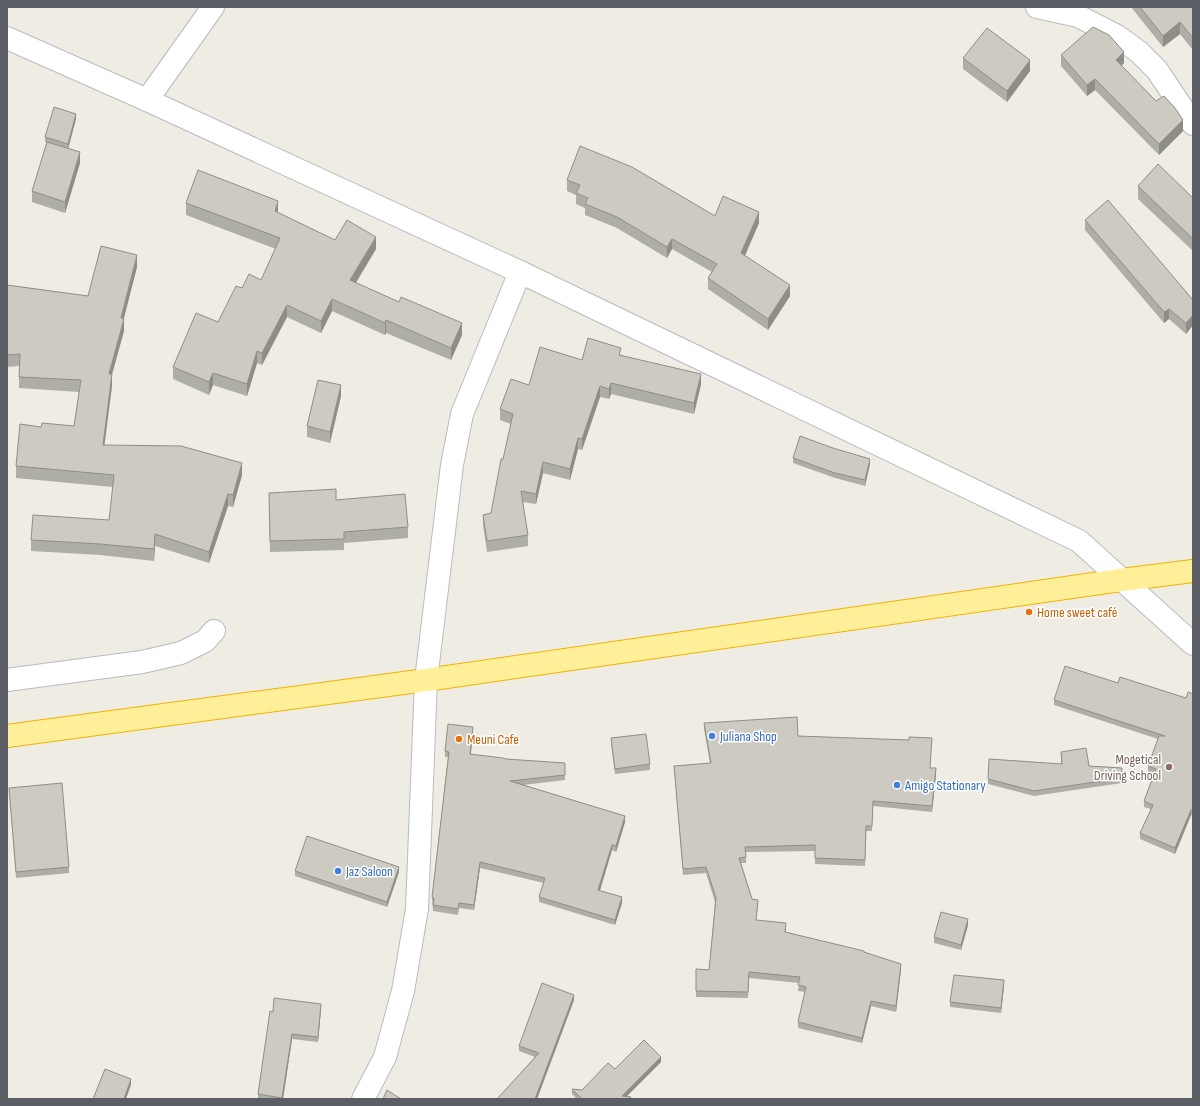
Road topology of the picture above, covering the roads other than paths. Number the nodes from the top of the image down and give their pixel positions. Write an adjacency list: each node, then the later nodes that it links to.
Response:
1 (213, 7): 4 (street)
2 (1037, 7): 5 (street)
3 (7, 38): 4 (street)
4 (147, 100): 6 (street)
5 (1193, 124)
6 (520, 272): 8 (street); 12 (street)
7 (1193, 571): 8 (highway)
8 (1121, 580): 10 (street); 12 (highway)
9 (214, 631): 11 (street)
10 (1193, 644)
11 (7, 680)
12 (426, 680): 13 (highway); 14 (street)
13 (7, 736)
14 (363, 1099)

